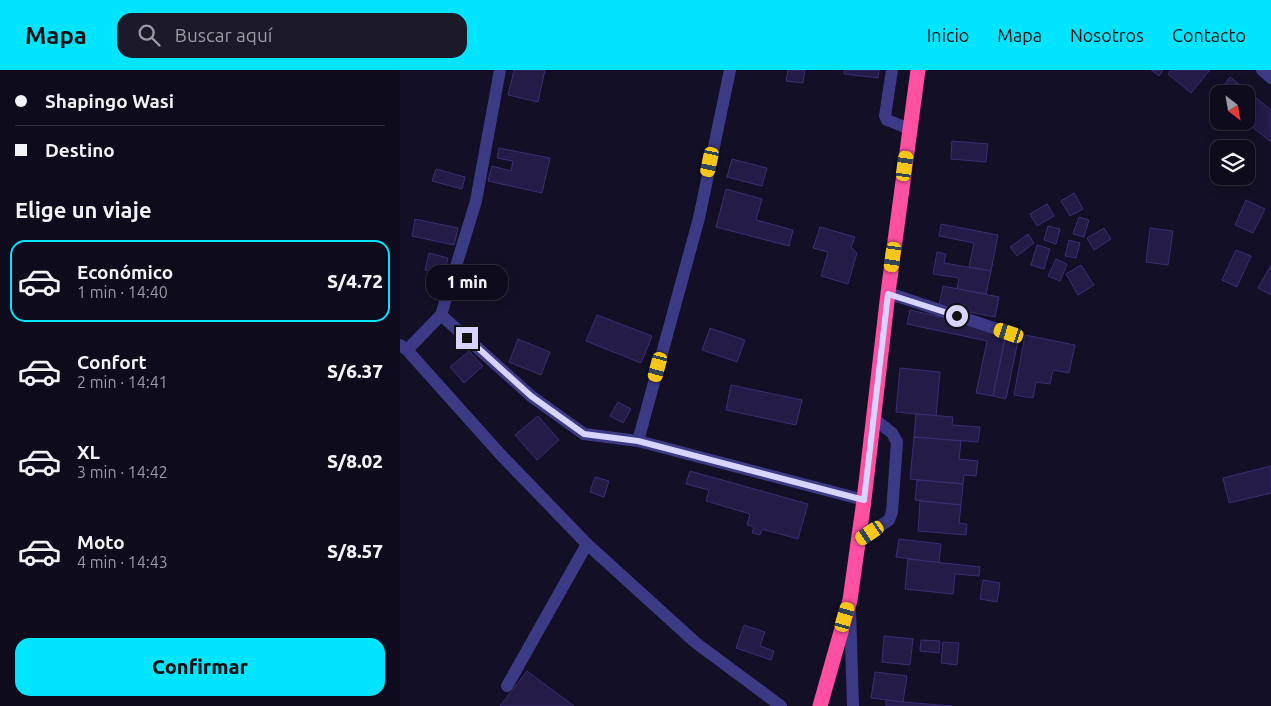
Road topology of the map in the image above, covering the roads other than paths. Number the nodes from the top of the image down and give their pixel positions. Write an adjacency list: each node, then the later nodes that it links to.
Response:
1 (500, 70): 9 (street)
2 (730, 70): 13 (street)
3 (892, 70): 7 (street)
4 (918, 70): 7 (highway)
5 (1262, 70): 6 (street)
6 (1271, 78)
7 (910, 129): 8 (highway)
8 (888, 294): 10 (street); 12 (highway)
9 (442, 315): 11 (street); 13 (street)
10 (1009, 333)
11 (403, 347): 16 (street)
12 (873, 418): 14 (highway); 15 (street)
13 (638, 441): 14 (street)
14 (864, 500): 15 (highway)
15 (858, 541): 17 (highway)
16 (587, 544): 18 (street); 19 (street)
17 (850, 600): 20 (highway); 21 (street)
18 (507, 686)
19 (781, 706)
20 (820, 706)
21 (853, 706)

